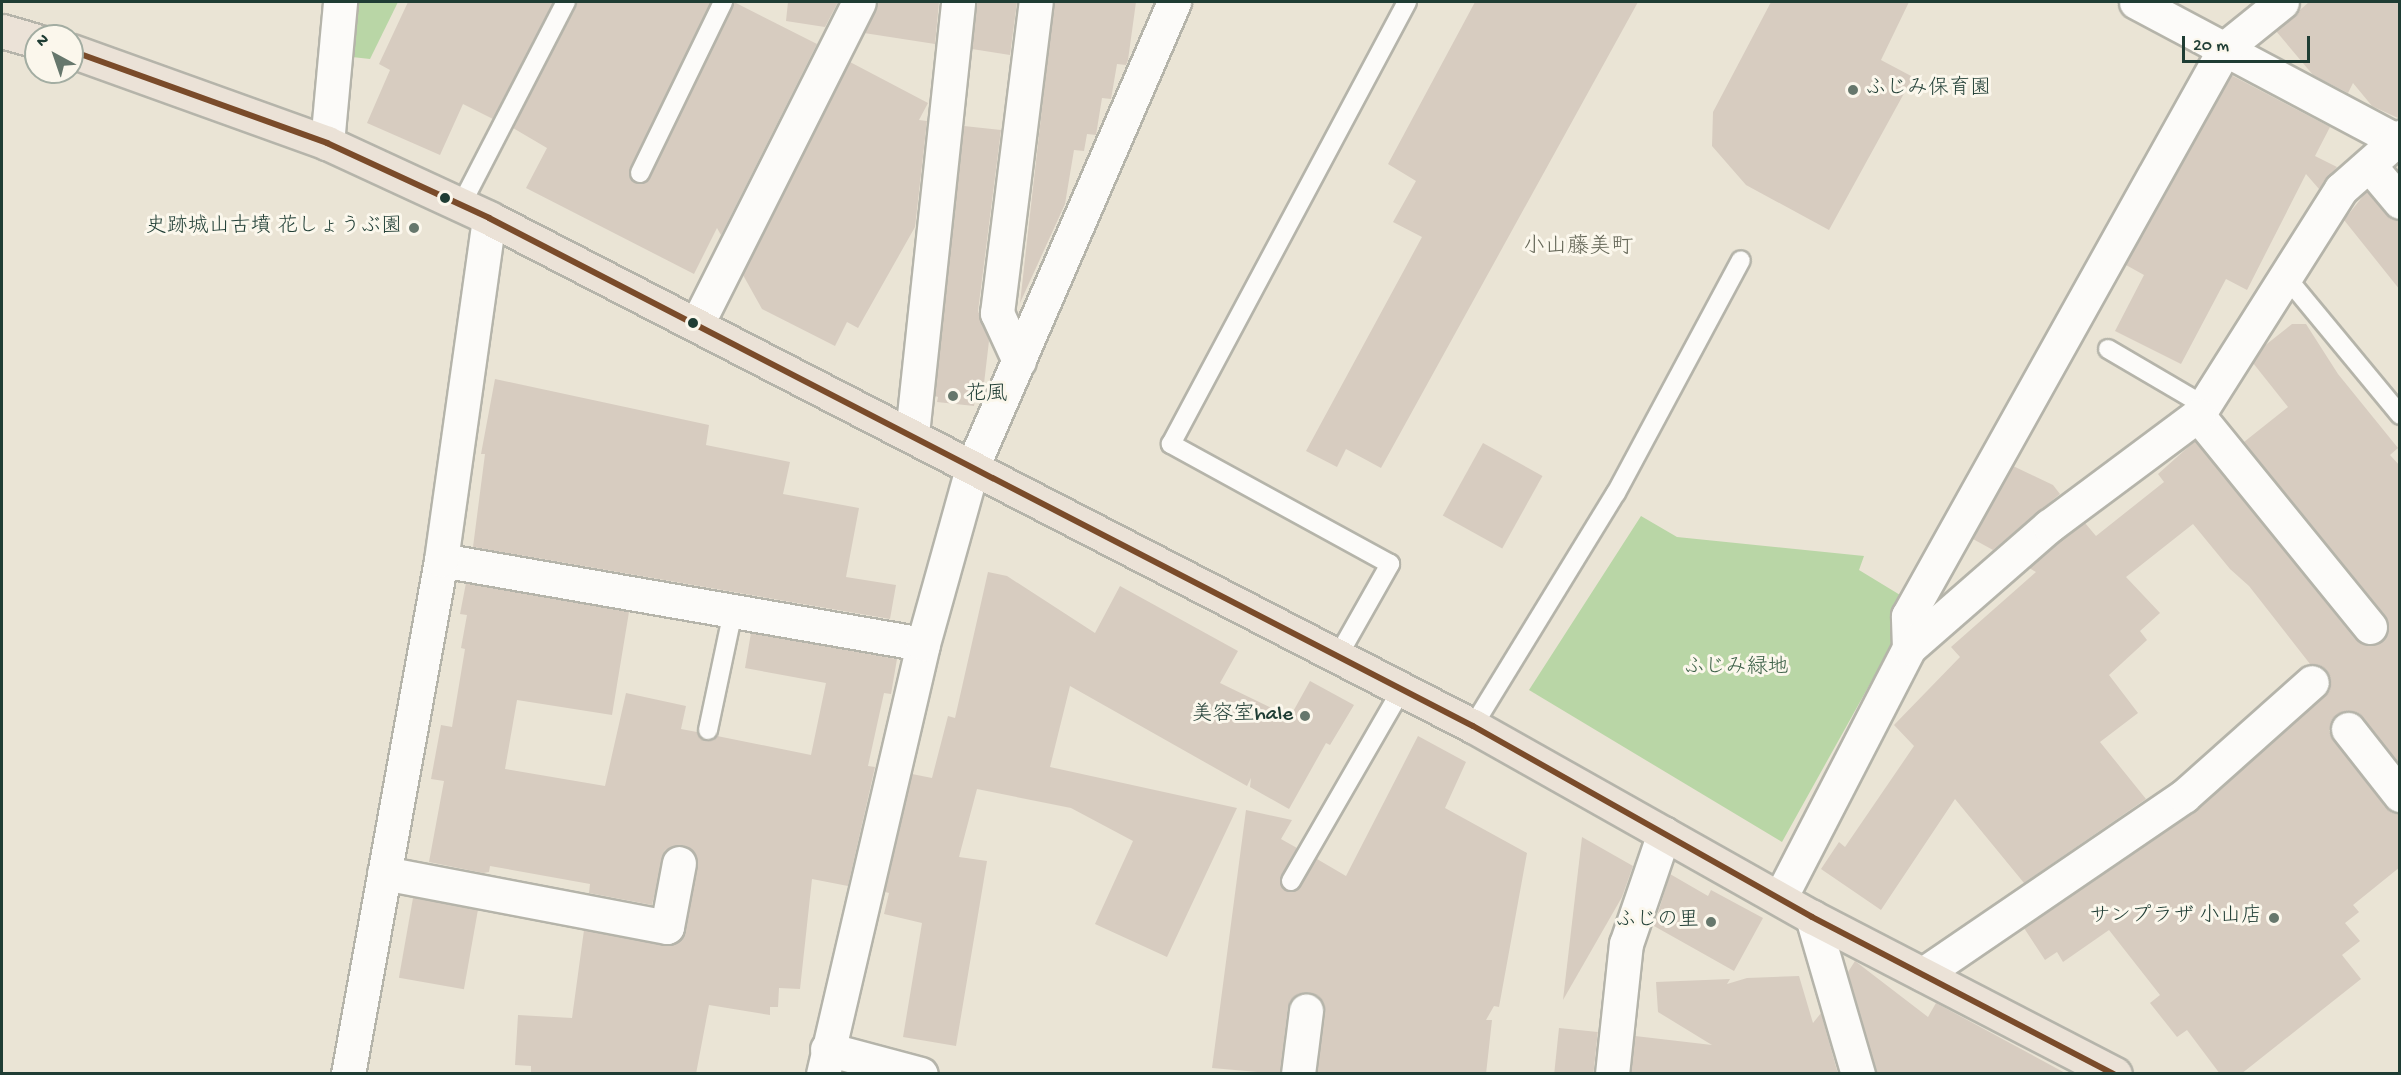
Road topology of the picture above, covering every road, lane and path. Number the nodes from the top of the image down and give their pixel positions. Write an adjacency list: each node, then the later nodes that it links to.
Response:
1 (340, 2): 16 (street)
2 (566, 2): 20 (lane)
3 (723, 2): 18 (lane)
4 (859, 2): 23 (street)
5 (958, 2): 28 (street)
6 (1036, 2): 25 (street)
7 (1174, 2): 25 (street)
8 (1407, 2): 35 (lane)
9 (2136, 2): 13 (street)
10 (2282, 2): 13 (street)
11 (2, 31): 12 (main road)
12 (24, 37)
13 (2224, 48): 15 (street); 34 (street)
14 (84, 55): 16 (main road)
15 (2398, 139): 17 (street)
16 (327, 143): 20 (main road)
17 (2369, 165): 19 (street); 22 (street)
18 (640, 173)
19 (2400, 202)
20 (475, 211): 23 (main road); 30 (street)
21 (1741, 260): 38 (lane)
22 (2286, 277): 26 (street); 27 (lane)
23 (697, 324): 28 (main road)
24 (2108, 350): 26 (lane)
25 (1018, 361): 29 (street)
26 (2201, 410): 32 (street); 34 (street)
27 (2400, 415)
28 (912, 434): 29 (main road)
29 (973, 465): 33 (street); 35 (main road)
30 (441, 560): 31 (street); 44 (street)
31 (733, 611): 33 (street); 40 (lane)
32 (2370, 627)
33 (923, 644): 50 (street)
34 (1909, 648): 46 (street)
35 (1338, 656): 37 (main road)
36 (2312, 682): 48 (street)
37 (1402, 689): 38 (main road); 45 (lane)
38 (1473, 726): 42 (main road)
39 (2348, 729): 41 (street)
40 (708, 730)
41 (2400, 795)
42 (1664, 833): 46 (main road); 54 (street)
43 (679, 863): 44 (street)
44 (384, 873): 51 (street)
45 (1291, 881)
46 (1780, 898): 47 (main road)
47 (1812, 916): 48 (main road); 55 (street)
48 (1923, 974): 56 (main road)
49 (1306, 1011): 53 (street)
50 (825, 1061): 52 (street)
51 (348, 1074)
52 (921, 1074)
53 (1298, 1074)
54 (1612, 1074)
55 (1858, 1074)
56 (2115, 1074)

